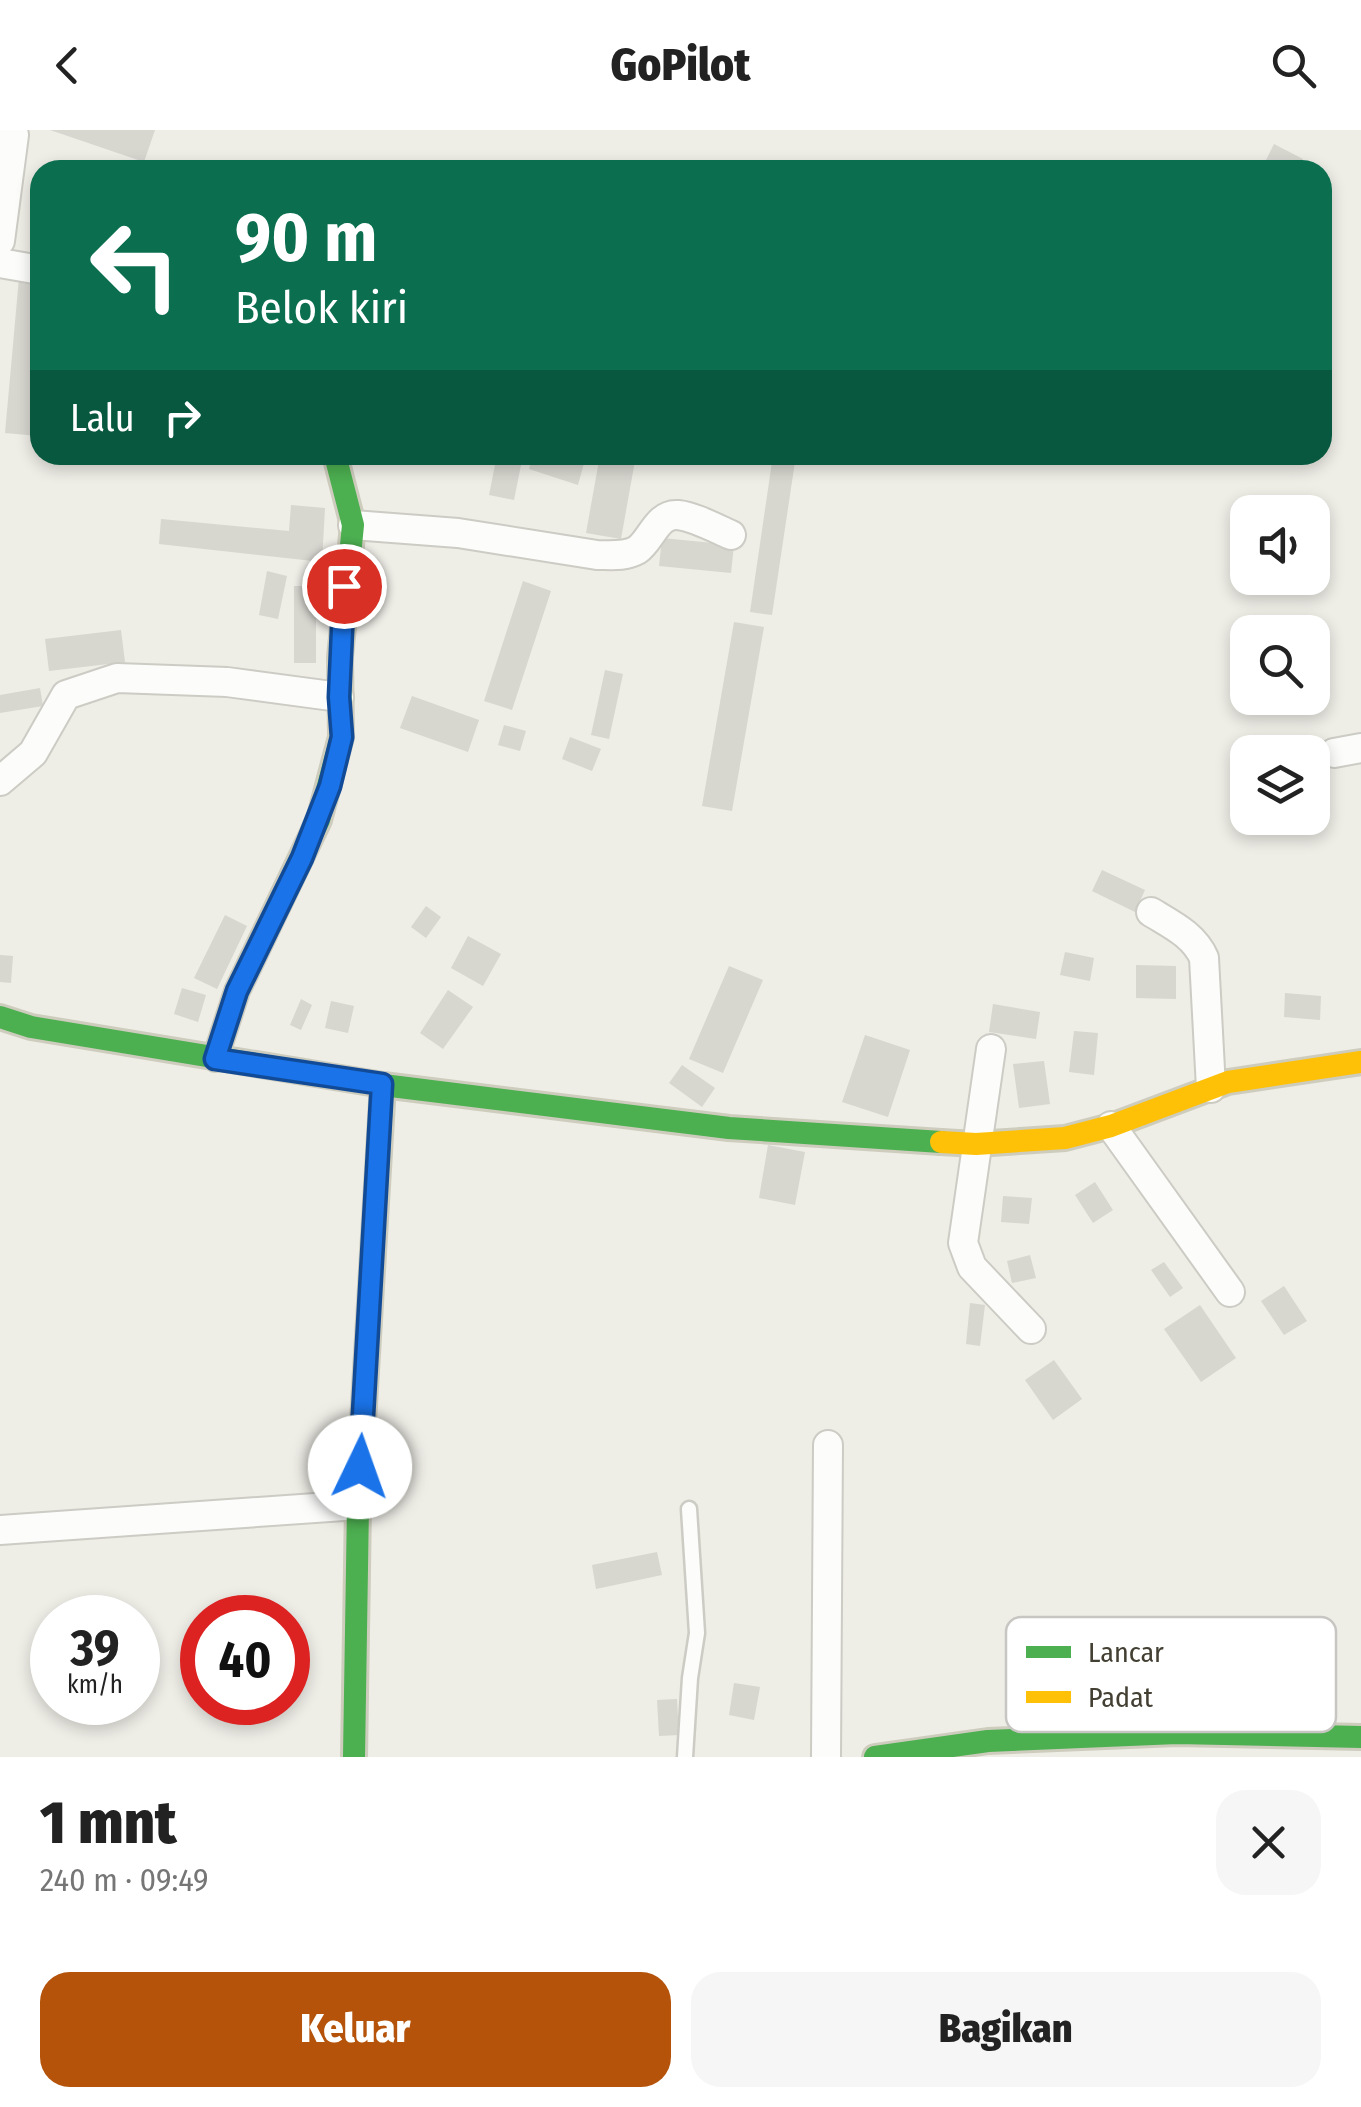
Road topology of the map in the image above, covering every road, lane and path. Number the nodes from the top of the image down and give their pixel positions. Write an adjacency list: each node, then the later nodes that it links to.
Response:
1 (10, 133): 2 (street)
2 (0, 241)
3 (0, 263): 4 (street)
4 (30, 268)
5 (338, 465): 6 (street)
6 (353, 525): 7 (street); 8 (street)
7 (731, 535)
8 (339, 697): 9 (street); 13 (street)
9 (0, 781)
10 (1151, 912): 16 (street)
11 (0, 1017): 13 (street)
12 (990, 1049): 18 (street)
13 (215, 1059): 15 (street)
14 (1361, 1062): 16 (street)
15 (382, 1084): 18 (street); 22 (street)
16 (1211, 1088): 17 (street)
17 (1112, 1126): 18 (street); 19 (street)
18 (976, 1144): 20 (street)
19 (1230, 1292)
20 (1032, 1329)
21 (828, 1445): 29 (street)
22 (358, 1506): 24 (street); 27 (street)
23 (689, 1509): 28 (lane)
24 (0, 1530)
25 (1361, 1737): 26 (street)
26 (1176, 1745): 30 (street)
27 (354, 1757)
28 (685, 1757)
29 (826, 1757)
30 (876, 1757)

